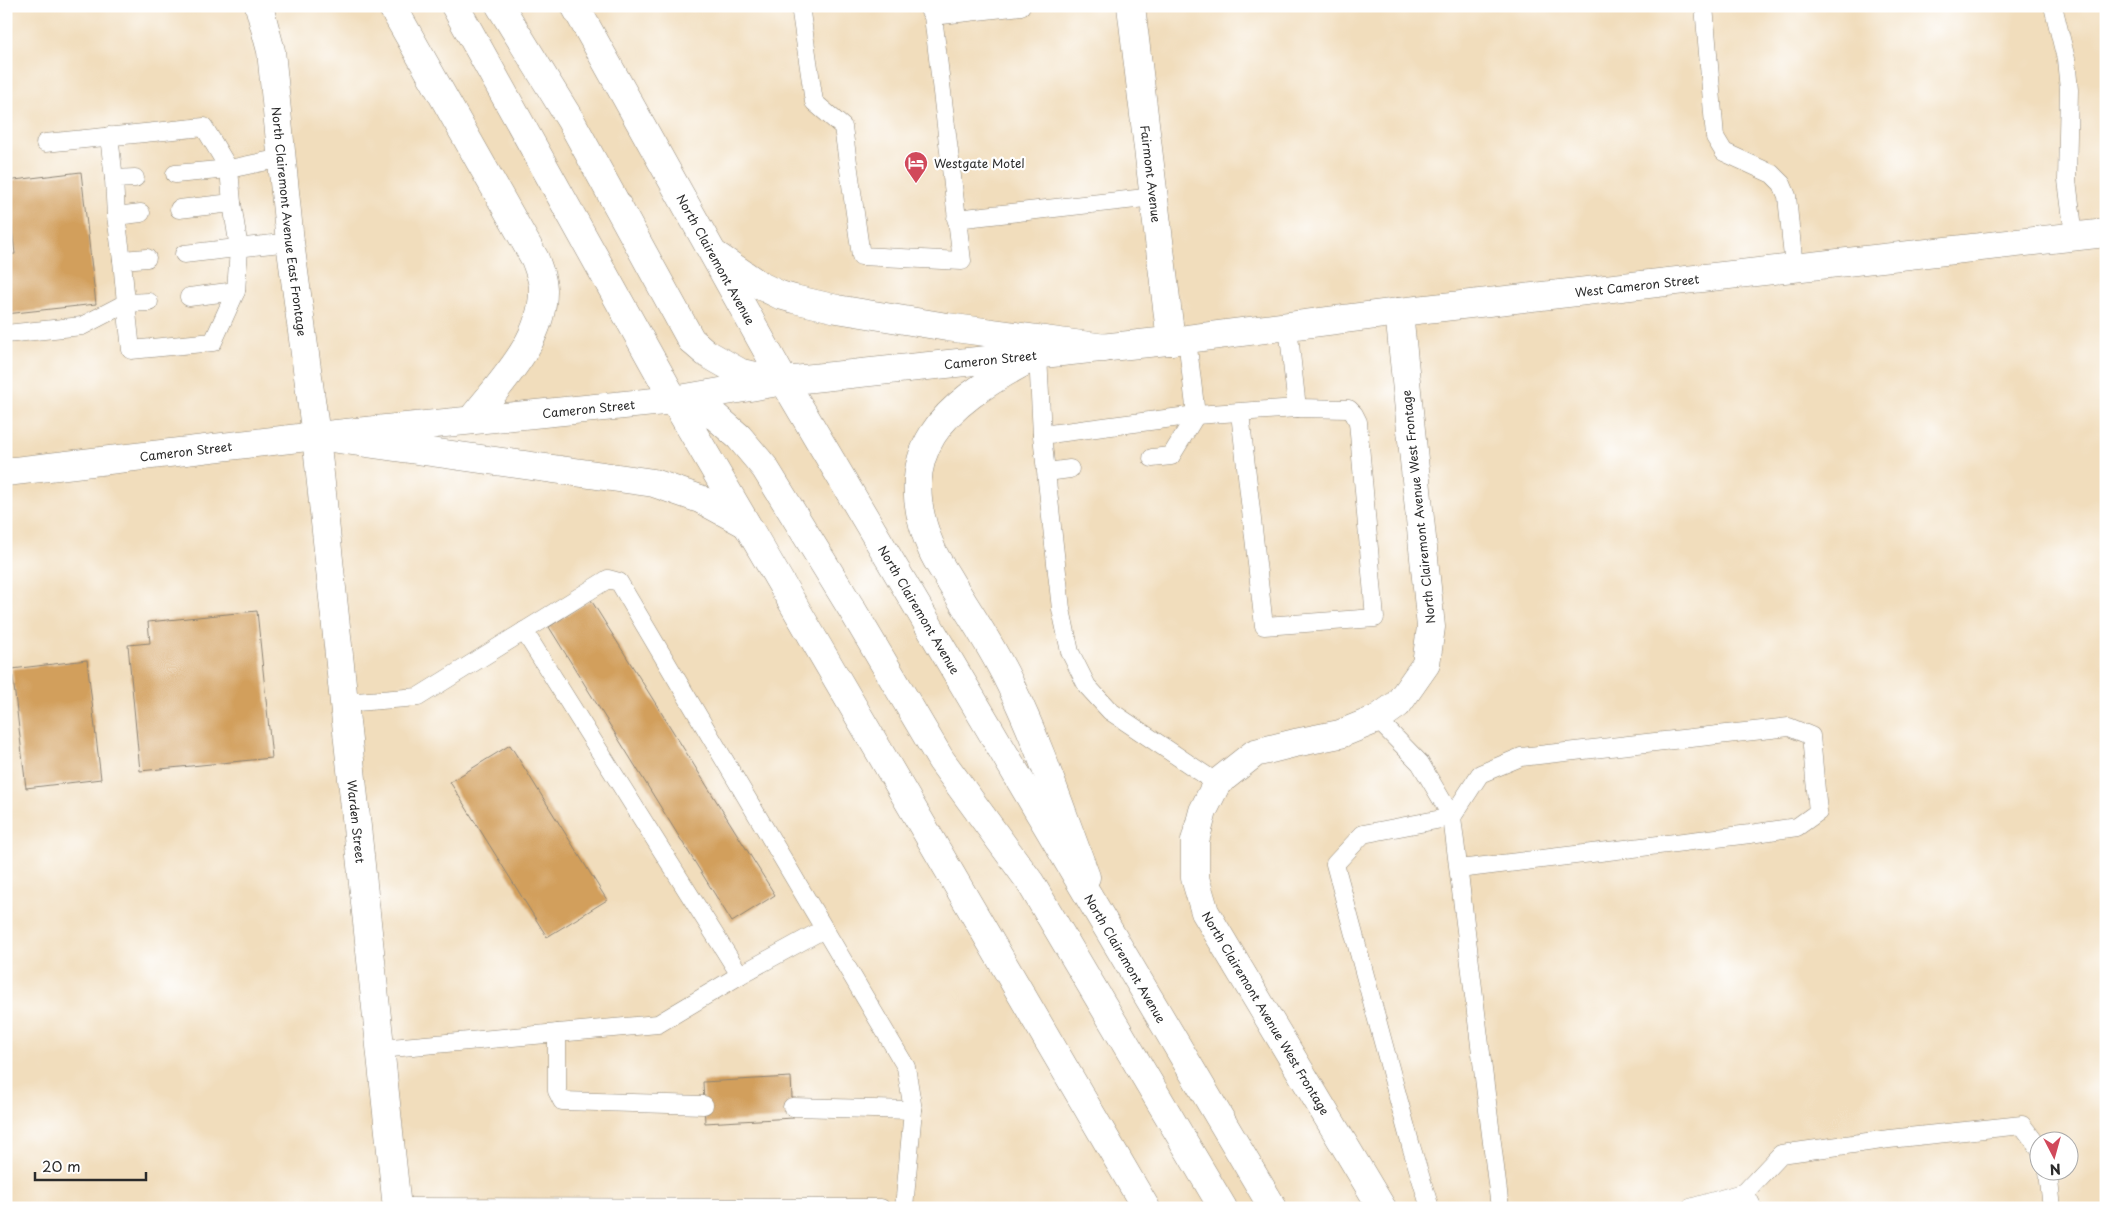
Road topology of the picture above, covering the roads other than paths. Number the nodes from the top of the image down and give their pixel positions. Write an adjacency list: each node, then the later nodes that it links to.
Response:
1 (259, 6): 14 (main road, North Clairemont Avenue East Frontage)
2 (392, 6): 49 (main road)
3 (455, 6): 45 (main road)
4 (500, 6): 44 (main road)
5 (575, 6): 29 (main road, North Clairemont Avenue)
6 (800, 6): 24 (lane)
7 (1021, 6): 11 (lane)
8 (1131, 6): 19 (main road, Fairmont Avenue)
9 (1704, 6): 33 (lane)
10 (2053, 6): 26 (lane)
11 (930, 11): 24 (lane)
12 (109, 136): 13 (lane); 15 (lane); 18 (lane)
13 (45, 143)
14 (282, 158): 15 (lane); 27 (main road, North Clairemont Avenue East Frontage)
15 (229, 169): 16 (lane); 20 (lane)
16 (175, 174)
17 (135, 178): 18 (lane)
18 (114, 179): 23 (lane)
19 (1154, 197): 24 (lane); 41 (main road, Fairmont Avenue)
20 (232, 203): 21 (lane); 28 (lane)
21 (179, 208)
22 (141, 213): 23 (lane)
23 (116, 216): 32 (lane)
24 (956, 219)
25 (2106, 233): 26 (main road, West Cameron Street)
26 (2074, 236): 33 (main road, West Cameron Street)
27 (290, 242): 28 (lane); 51 (main road, North Clairemont Avenue East Frontage)
28 (239, 249): 30 (lane); 34 (lane)
29 (712, 253): 42 (main road); 44 (main road, North Clairemont Avenue)
30 (184, 254)
31 (147, 258): 32 (lane)
32 (122, 260): 37 (lane)
33 (1794, 268): 38 (main road, West Cameron Street)
34 (236, 290): 35 (lane); 37 (lane)
35 (189, 297)
36 (149, 302): 37 (lane)
37 (126, 303): 40 (lane)
38 (1399, 312): 39 (main road, West Cameron Street); 59 (main road, North Clairemont Avenue West Frontage)
39 (1288, 326): 41 (main road, West Cameron Street); 46 (lane)
40 (6, 334)
41 (1179, 340): 42 (main road, Cameron Street); 48 (lane)
42 (1105, 348): 43 (main road, Cameron Street)
43 (1038, 355): 44 (main road, Cameron Street); 50 (lane); 63 (main road)
44 (784, 381): 45 (main road, Cameron Street); 63 (main road, North Clairemont Avenue)
45 (674, 400): 49 (main road, Cameron Street); 56 (main road); 78 (main road)
46 (1297, 408): 47 (lane); 47 (lane)
47 (1240, 413): 48 (lane)
48 (1196, 415): 50 (lane); 52 (lane)
49 (471, 420): 51 (main road, Cameron Street)
50 (1042, 435): 55 (lane)
51 (316, 436): 54 (main road, Cameron Street); 56 (main road); 58 (main road, Warden Street)
52 (1152, 458)
53 (1070, 469): 55 (lane)
54 (6, 472)
55 (1048, 472): 60 (lane)
56 (746, 524): 77 (main road)
57 (524, 631): 58 (lane); 64 (lane); 65 (lane)
58 (344, 703): 67 (main road, Warden Street)
59 (1377, 719): 60 (main road, North Clairemont Avenue West Frontage); 61 (lane)
60 (1217, 783): 80 (main road, North Clairemont Avenue West Frontage)
61 (1452, 817): 62 (lane); 62 (lane); 81 (lane)
62 (1459, 869): 82 (lane)
63 (1099, 914): 79 (main road, North Clairemont Avenue)
64 (824, 929): 65 (lane); 70 (lane)
65 (740, 975): 66 (lane)
66 (557, 1033): 67 (lane); 68 (lane)
67 (380, 1049): 74 (main road, Warden Street)
68 (704, 1105)
69 (792, 1107): 70 (lane)
70 (913, 1110): 76 (lane)
71 (2030, 1136): 73 (lane)
72 (2049, 1182): 84 (lane)
73 (1749, 1200): 83 (lane)
74 (397, 1207): 75 (lane)
75 (881, 1208)
76 (904, 1208)
77 (1146, 1208)
78 (1223, 1208)
79 (1273, 1208)
80 (1382, 1208)
81 (1430, 1208)
82 (1500, 1208)
83 (1690, 1208)
84 (2052, 1208)

